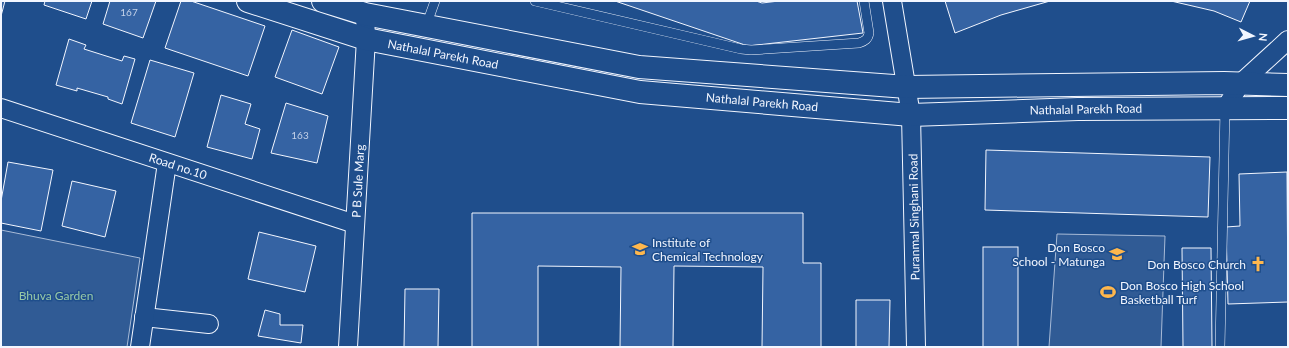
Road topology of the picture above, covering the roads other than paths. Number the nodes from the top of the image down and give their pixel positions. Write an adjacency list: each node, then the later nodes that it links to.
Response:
1 (248, 1): 9 (street, Nathalal Parekh Road)
2 (323, 1): 7 (street, Nathalal Parekh Road)
3 (435, 1): 8 (lane)
4 (535, 1): 5 (lane)
5 (864, 1)
6 (892, 1): 13 (street, Puranmal Singhani Road)
7 (365, 14): 8 (street, Nathalal Parekh Road); 9 (street, P B Sule Marg)
8 (426, 26): 13 (street, Nathalal Parekh Road)
9 (366, 39): 17 (street, Nathalal Parekh Road); 19 (street, P B Sule Marg)
10 (1288, 40): 11 (street)
11 (1242, 84): 12 (street, Nathalal Parekh Road); 13 (street, Nathalal Parekh Road); 14 (street)
12 (1288, 85)
13 (907, 87): 17 (street, Puranmal Singhani Road)
14 (1226, 107): 16 (street, Nathalal Parekh Road); 17 (street, Nathalal Parekh Road); 25 (lane)
15 (1, 108): 18 (street, Road no.10)
16 (1288, 108)
17 (911, 115): 24 (street, Puranmal Singhani Road)
18 (167, 163): 19 (street, Road no.10); 20 (street)
19 (355, 224): 23 (street, P B Sule Marg)
20 (144, 317): 21 (street); 22 (street)
21 (209, 324)
22 (140, 347)
23 (348, 347)
24 (916, 347)
25 (1220, 347)

